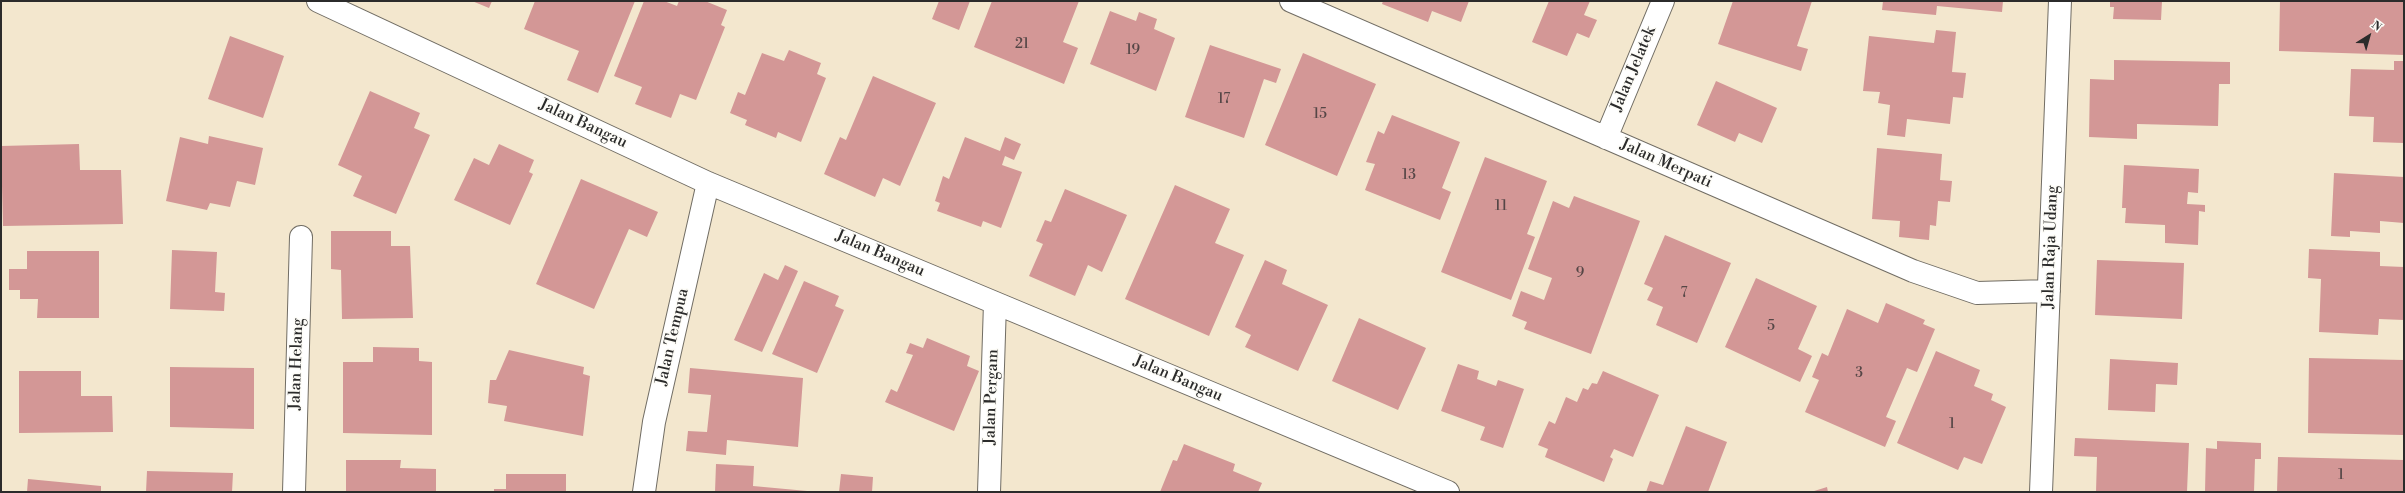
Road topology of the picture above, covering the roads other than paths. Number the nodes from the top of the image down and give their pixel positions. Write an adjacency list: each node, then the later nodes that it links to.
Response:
1 (318, 1): 6 (street, Jalan Bangau)
2 (1291, 1): 5 (street, Jalan Merpati)
3 (1663, 1): 5 (street, Jalan Jelatek)
4 (2060, 1): 8 (street, Jalan Raja Udang)
5 (1606, 138): 8 (street, Jalan Merpati)
6 (708, 183): 9 (street, Jalan Bangau); 11 (street, Jalan Tempua)
7 (300, 236): 10 (street, Jalan Helang)
8 (2049, 291): 14 (street, Jalan Raja Udang)
9 (995, 303): 12 (street, Jalan Pergam); 13 (street, Jalan Bangau)
10 (294, 492)
11 (644, 492)
12 (989, 492)
13 (1448, 492)
14 (2041, 492)

